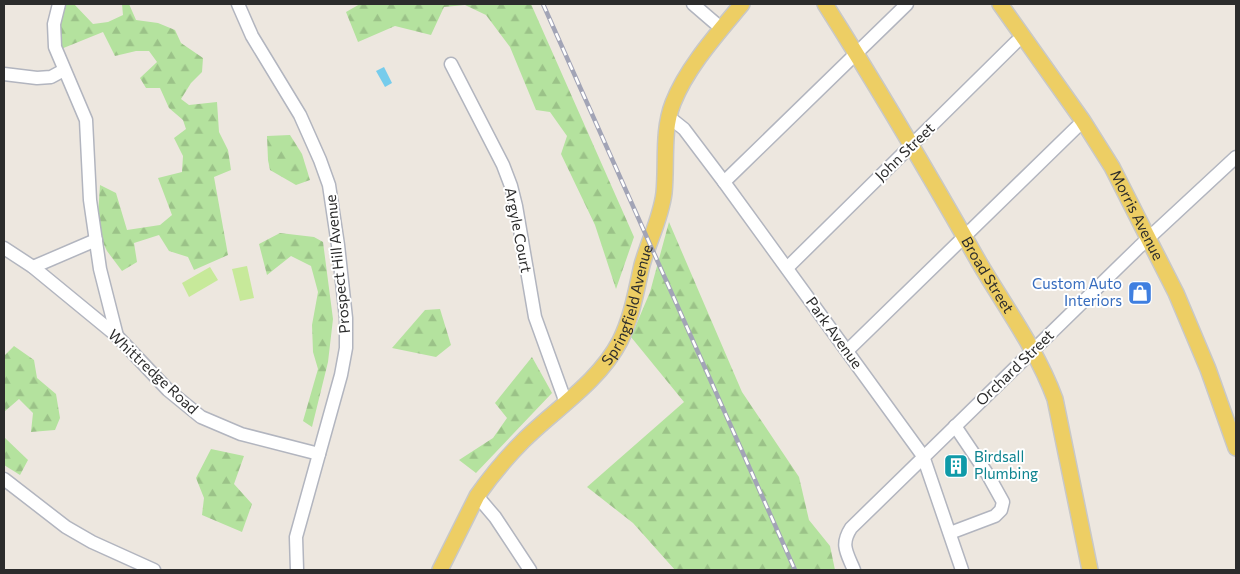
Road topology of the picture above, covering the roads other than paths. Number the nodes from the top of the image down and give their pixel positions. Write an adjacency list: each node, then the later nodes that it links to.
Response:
1 (59, 4): 12 (street)
2 (238, 4): 31 (street, Prospect Hill Avenue)
3 (693, 4): 8 (street)
4 (742, 4): 8 (main road, Springfield Avenue)
5 (825, 4): 10 (main road, Broad Street)
6 (907, 4): 10 (street)
7 (1000, 4): 9 (main road, Morris Avenue)
8 (722, 29): 14 (main road, Springfield Avenue)
9 (1024, 37): 15 (main road, Morris Avenue); 16 (street, John Street)
10 (856, 53): 16 (main road, Broad Street); 18 (street)
11 (452, 64): 28 (street, Argyle Court)
12 (64, 70): 13 (street); 21 (street)
13 (4, 74)
14 (669, 117): 18 (street, Park Avenue); 28 (main road, Springfield Avenue)
15 (1083, 121): 19 (street); 20 (main road, Morris Avenue)
16 (912, 145): 19 (main road, Broad Street); 24 (street, John Street)
17 (1234, 163): 20 (street, Orchard Street)
18 (724, 182): 24 (street, Park Avenue)
19 (965, 237): 26 (main road, Broad Street); 27 (street)
20 (1148, 238): 26 (street, Orchard Street); 30 (main road, Morris Avenue)
21 (96, 240): 23 (street); 25 (street)
22 (4, 248): 23 (street, Whittredge Road)
23 (33, 267): 25 (street, Whittredge Road)
24 (787, 268): 27 (street, Park Avenue)
25 (117, 336): 31 (street, Whittredge Road)
26 (1033, 350): 29 (street, Orchard Street); 42 (main road, Broad Street)
27 (847, 351): 32 (street, Park Avenue)
28 (566, 403): 34 (main road, Springfield Avenue)
29 (955, 426): 32 (street, Orchard Street); 35 (street)
30 (1236, 448)
31 (319, 454): 37 (street, Prospect Hill Avenue)
32 (923, 456): 35 (street, Park Avenue); 40 (street, Orchard Street)
33 (4, 479): 36 (street)
34 (477, 496): 38 (main road, Springfield Avenue); 39 (street)
35 (950, 532): 41 (street, Park Avenue)
36 (154, 570)
37 (296, 570)
38 (440, 570)
39 (530, 570)
40 (854, 570)
41 (962, 570)
42 (1090, 570)

